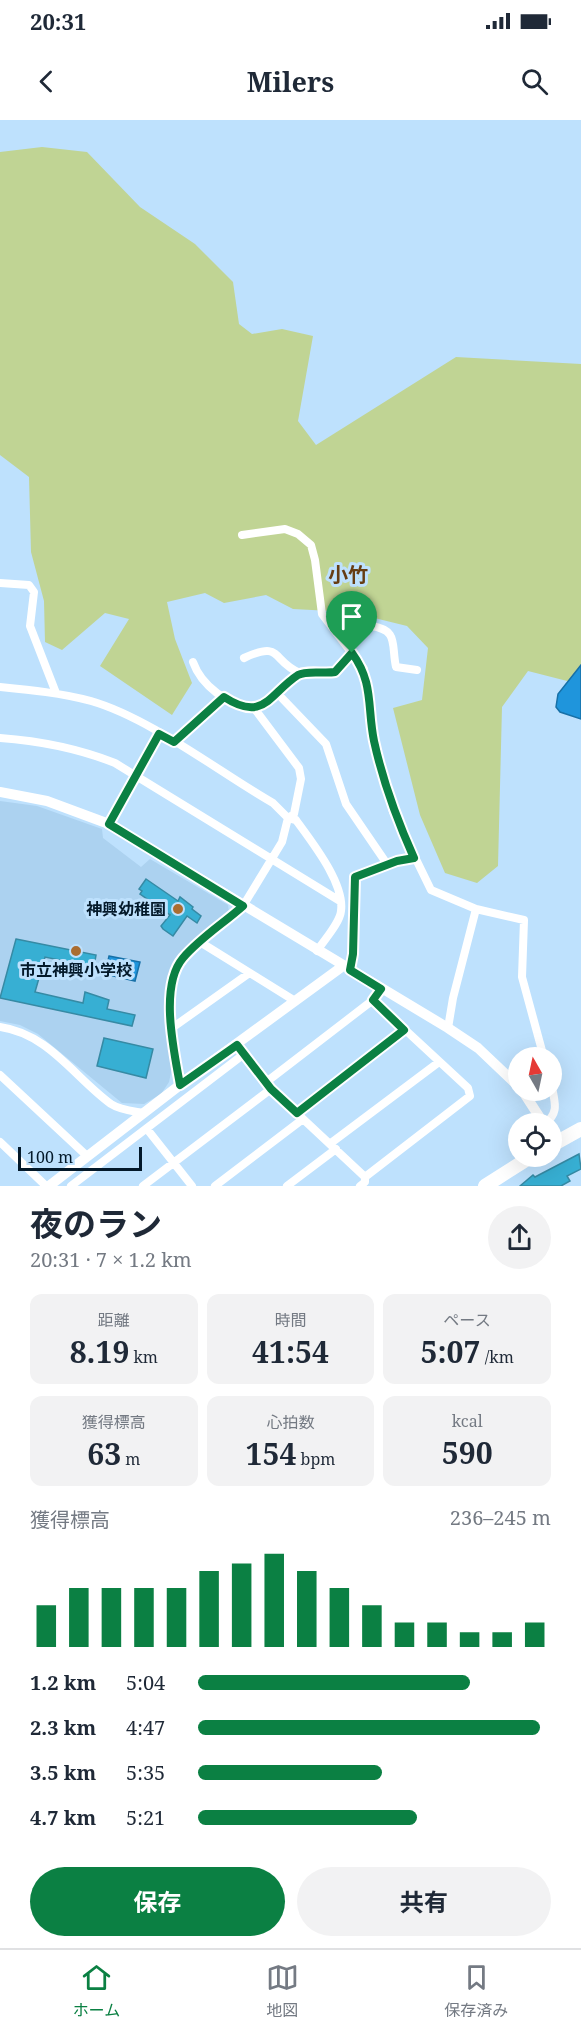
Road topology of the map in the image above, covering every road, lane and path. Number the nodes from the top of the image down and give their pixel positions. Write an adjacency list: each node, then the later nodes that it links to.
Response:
1 (242, 534): 3 (street)
2 (0, 583): 10 (street)
3 (346, 643): 4 (street); 7 (street)
4 (352, 653): 8 (street); 21 (street)
5 (244, 658): 8 (street)
6 (193, 662): 12 (street)
7 (417, 670)
8 (300, 673): 11 (street)
9 (0, 687): 10 (street)
10 (56, 693): 14 (street)
11 (278, 694): 13 (street); 23 (street)
12 (224, 697): 13 (street); 16 (street)
13 (254, 708): 19 (street)
14 (159, 734): 16 (street); 17 (street)
15 (0, 738): 17 (street)
16 (174, 742): 19 (street)
17 (136, 776): 20 (street); 22 (street)
18 (0, 792): 20 (street)
19 (288, 818): 22 (street); 24 (street)
20 (109, 824): 25 (street)
21 (414, 858): 23 (street); 26 (street)
22 (272, 859): 24 (street); 25 (street)
23 (387, 864): 29 (street)
24 (340, 901): 28 (street)
25 (243, 906): 27 (street); 28 (street)
26 (476, 909): 36 (street); 38 (street)
27 (200, 942): 30 (street); 35 (street)
28 (318, 951): 29 (street)
29 (346, 968): 31 (street); 33 (street)
30 (248, 974): 33 (street); 35 (street)
31 (381, 989): 32 (street); 36 (street)
32 (373, 1000): 37 (street); 44 (street)
33 (296, 1001): 39 (street)
34 (0, 1027): 45 (street)
35 (172, 1028): 43 (street)
36 (448, 1028): 42 (street)
37 (404, 1030): 40 (street); 46 (street)
38 (541, 1047)
39 (241, 1050): 43 (street); 44 (street); 47 (street)
40 (439, 1062): 51 (street); 55 (street)
41 (0, 1075): 52 (street)
42 (508, 1077)
43 (180, 1085): 45 (street)
44 (268, 1086): 46 (street); 53 (street)
45 (143, 1113): 52 (street)
46 (300, 1116): 51 (street); 60 (street)
47 (147, 1129): 53 (street); 57 (street)
48 (581, 1129): 49 (main road)
49 (562, 1138)
50 (0, 1142): 56 (street)
51 (333, 1146): 55 (street); 61 (street)
52 (87, 1156): 56 (street)
53 (173, 1163): 58 (street); 59 (street)
54 (515, 1167): 63 (main road)
55 (365, 1177): 62 (street)
56 (47, 1186)
57 (70, 1186)
58 (143, 1186)
59 (192, 1186)
60 (215, 1186)
61 (287, 1186)
62 (360, 1186)
63 (485, 1186)

